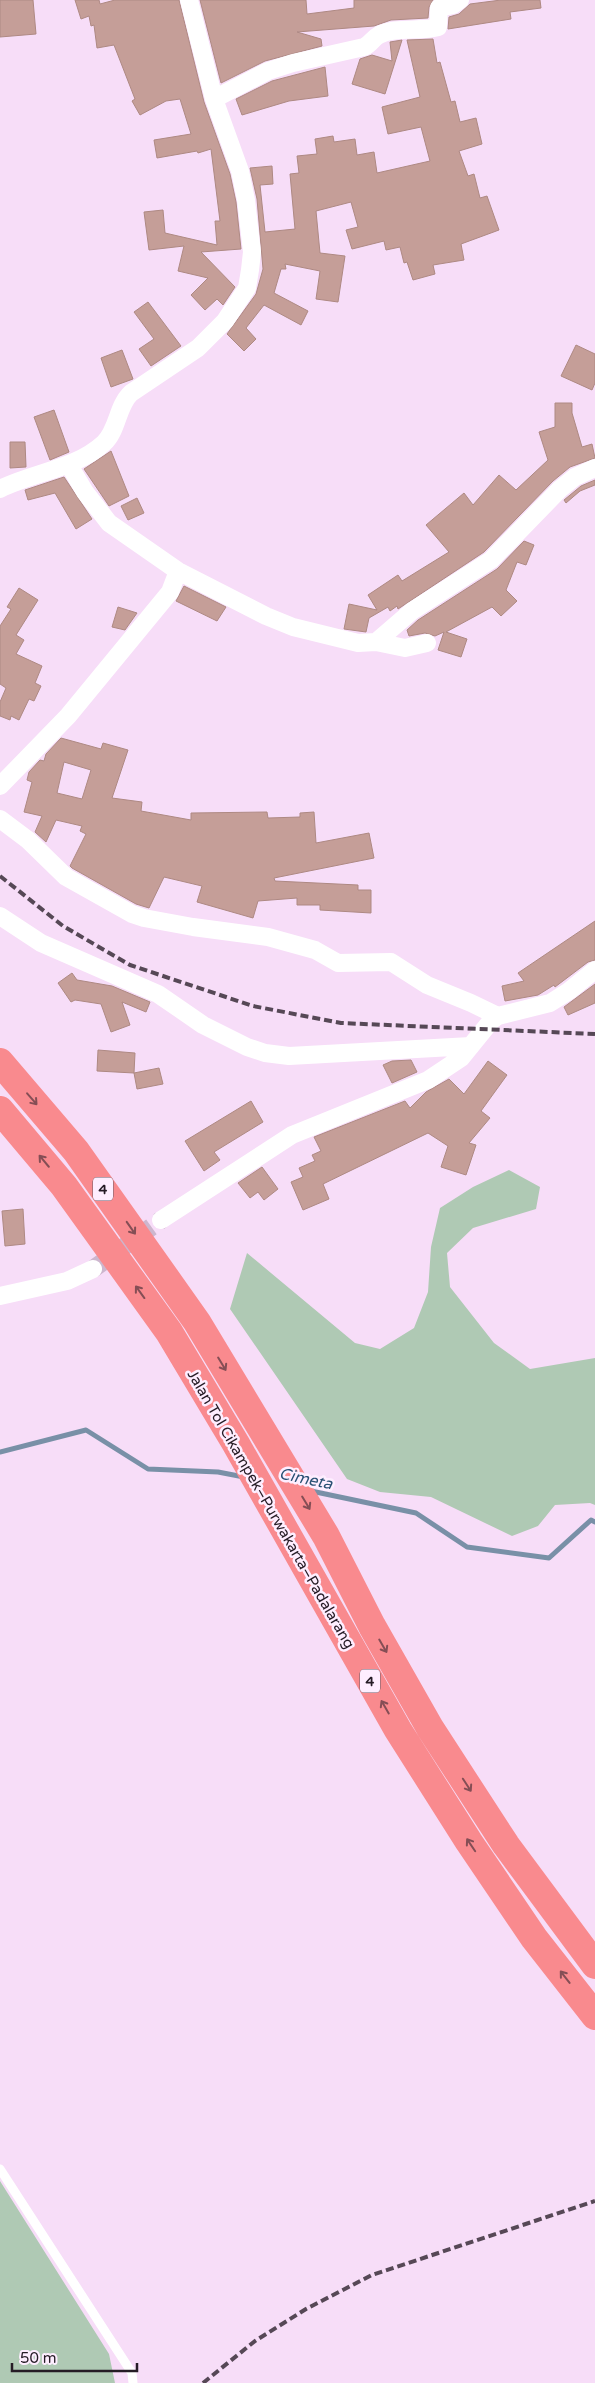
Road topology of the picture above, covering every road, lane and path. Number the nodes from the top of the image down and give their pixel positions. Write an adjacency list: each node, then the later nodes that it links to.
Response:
1 (189, 0): 3 (street)
2 (460, 0): 3 (street)
3 (214, 99): 4 (street)
4 (69, 465): 6 (street); 7 (street)
5 (595, 468): 8 (street)
6 (0, 489)
7 (178, 570): 8 (street); 10 (street)
8 (376, 642): 9 (street)
9 (427, 643)
10 (0, 786)
11 (0, 818): 14 (street)
12 (0, 916): 15 (street)
13 (595, 970): 14 (street)
14 (498, 1016): 15 (street)
15 (471, 1046): 18 (street)
16 (0, 1062): 21 (highway, Jalan Tol Cikampek–Purwakarta–Padalarang / 4, one-way to 21)
17 (0, 1110): 22 (highway, Jalan Tol Cikampek–Purwakarta–Padalarang / 4, one-way to 17)
18 (161, 1220)
19 (93, 1269): 20 (street)
20 (0, 1296)
21 (595, 1966)
22 (595, 2016)
23 (0, 2169): 24 (lane)
24 (133, 2383)

